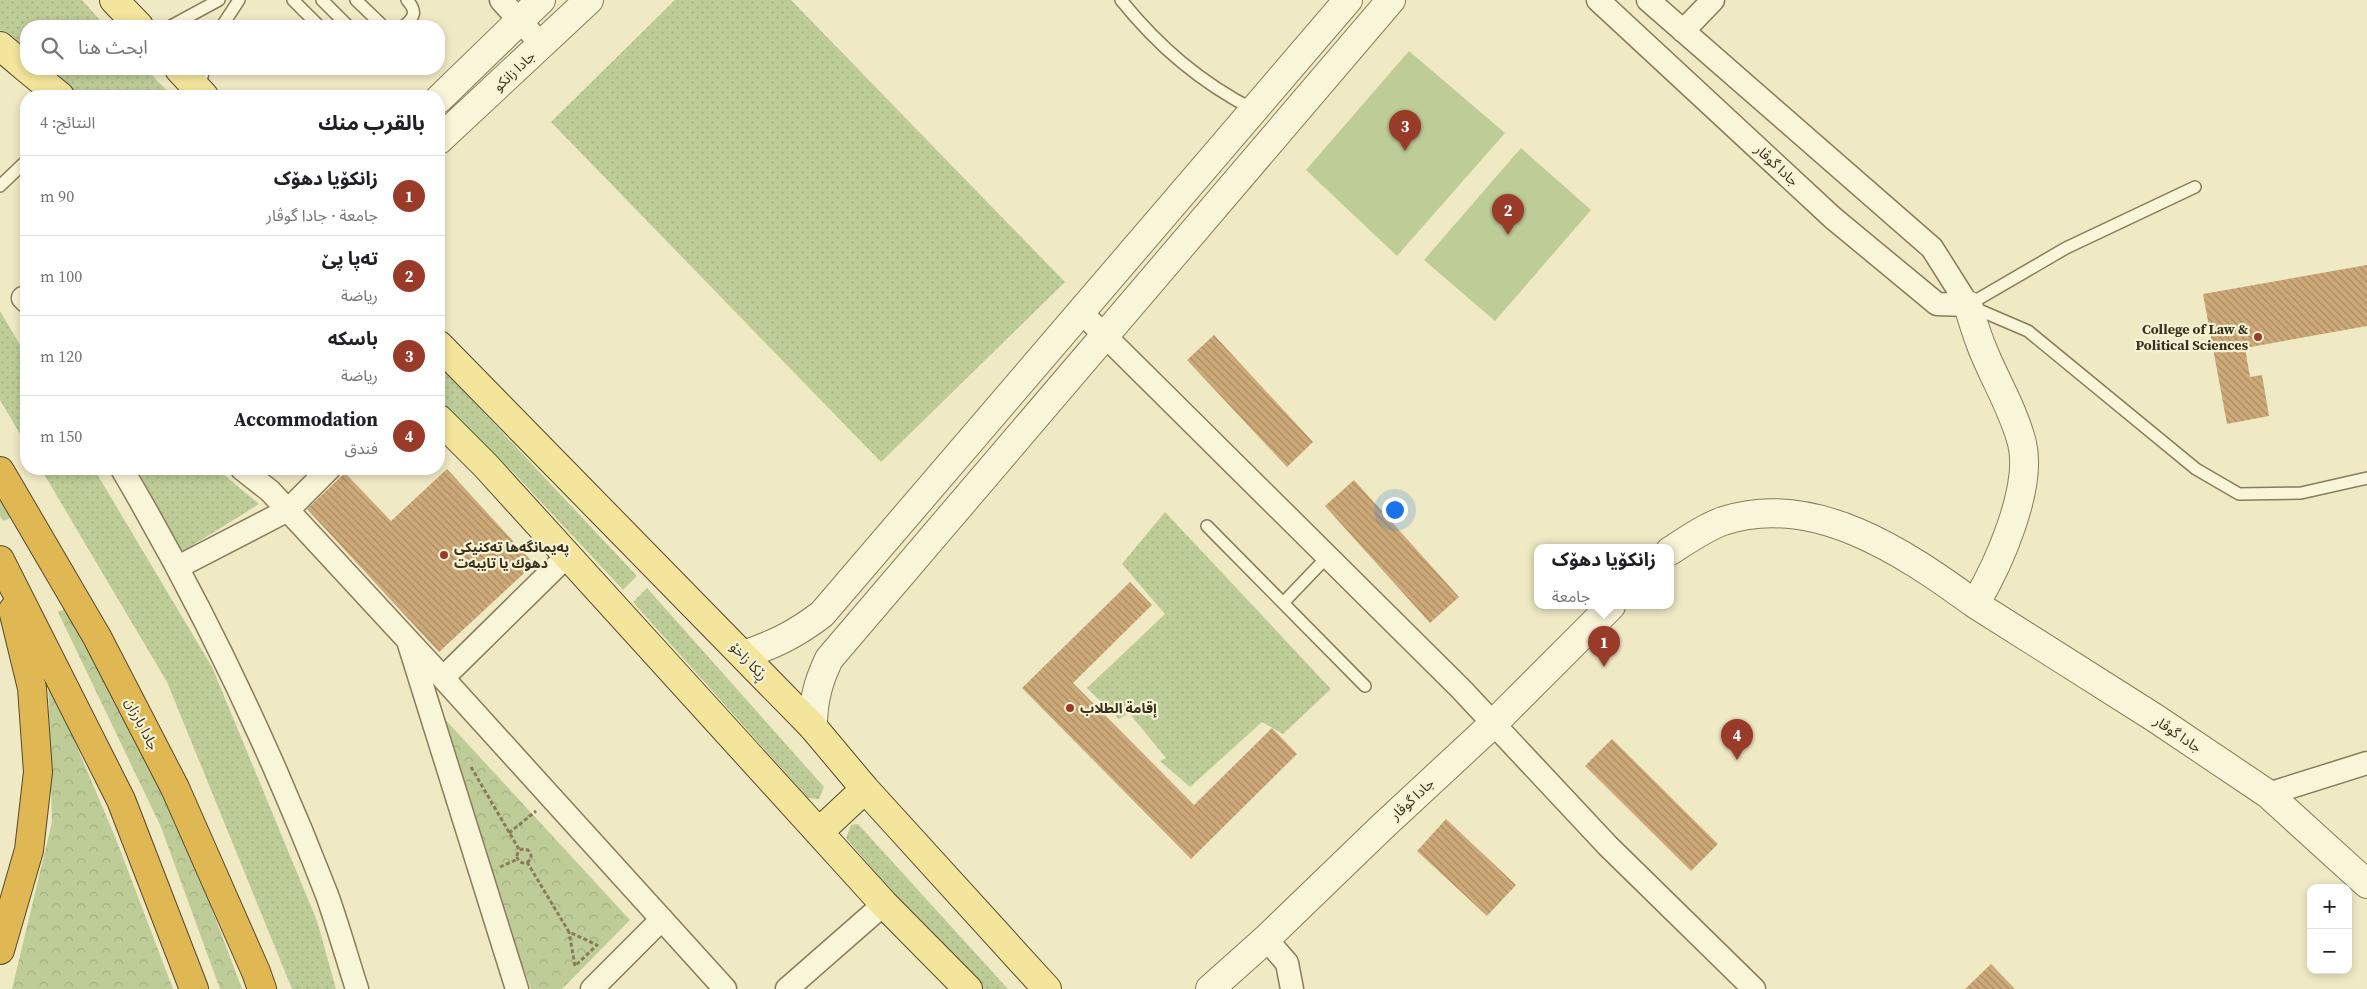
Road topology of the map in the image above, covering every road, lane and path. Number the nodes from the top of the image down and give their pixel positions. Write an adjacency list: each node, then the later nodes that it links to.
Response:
1 (114, 0): 17 (main road)
2 (219, 0): 18 (lane)
3 (239, 0): 19 (lane)
4 (293, 0): 20 (lane)
5 (322, 0): 21 (lane)
6 (356, 0): 22 (lane)
7 (407, 0): 23 (lane)
8 (501, 0): 24 (street)
9 (541, 0): 24 (street); 25 (street)
10 (589, 0): 25 (street, جادا زانکو)
11 (1122, 0): 35 (lane)
12 (1348, 0): 35 (street)
13 (1391, 0): 42 (street)
14 (1598, 0): 40 (street, جادا گوڤار)
15 (1648, 0): 26 (street)
16 (1713, 0): 26 (street)
17 (134, 20)
18 (182, 20)
19 (226, 20)
20 (313, 20)
21 (342, 20)
22 (377, 20)
23 (411, 20)
24 (520, 20): 27 (street); 34 (street)
25 (562, 25): 27 (street, جادا زانکو)
26 (1683, 31): 40 (street)
27 (542, 45): 36 (street, جادا زانکو)
28 (0, 46): 29 (main road)
29 (20, 62)
30 (35, 75): 33 (main road)
31 (188, 75): 32 (main road)
32 (202, 85)
33 (53, 90)
34 (445, 93)
35 (1254, 110): 41 (street)
36 (445, 134)
37 (20, 167): 38 (lane)
38 (0, 186)
39 (2195, 187): 40 (lane)
40 (1968, 306): 49 (lane); 58 (street)
41 (1082, 312): 42 (street); 60 (street)
42 (1105, 334): 54 (street); 61 (street)
43 (445, 351): 63 (main road, ڕێکا زاخۆ)
44 (445, 425): 53 (main road)
45 (0, 471): 86 (highway, جادا بارزان)
46 (125, 475): 56 (street)
47 (250, 475): 50 (street)
48 (323, 475): 50 (street)
49 (2367, 478)
50 (288, 510): 56 (street); 62 (street)
51 (1207, 526): 57 (lane)
52 (1674, 549): 58 (street, جادا گوڤار)
53 (568, 555): 64 (street); 73 (main road)
54 (1328, 556): 57 (lane); 66 (street)
55 (1, 562): 84 (highway); 85 (highway)
56 (178, 568): 87 (street)
57 (1283, 603): 65 (lane)
58 (1975, 604): 71 (street, جادا گوڤار)
59 (1608, 609): 66 (street, جادا گوڤار)
60 (822, 614): 61 (street); 63 (street)
61 (848, 635): 67 (street)
62 (407, 638): 64 (street); 88 (street)
63 (744, 655): 67 (main road, ڕێکا زاخۆ)
64 (443, 678): 72 (street)
65 (1365, 686)
66 (1493, 724): 83 (street, جادا گوڤار); 96 (street)
67 (813, 727): 70 (main road, ڕێکا زاخۆ)
68 (469, 765): 74 (path)
69 (2363, 767): 71 (street)
70 (865, 789): 73 (main road); 93 (main road, ڕێکا زاخۆ)
71 (2268, 794): 79 (street, جادا گوڤار)
72 (552, 798): 74 (path); 81 (street)
73 (819, 832): 80 (main road)
74 (509, 833): 75 (path)
75 (520, 851): 76 (path); 77 (path)
76 (518, 859): 77 (path); 78 (path)
77 (526, 862): 82 (path)
78 (493, 870)
79 (2367, 884)
80 (884, 904): 91 (street); 92 (main road)
81 (662, 919): 89 (street); 90 (street)
82 (570, 932): 82 (path)
83 (1266, 939): 94 (street, جادا گوڤار); 95 (street)
84 (0, 950)
85 (194, 989)
86 (262, 989)
87 (357, 989)
88 (517, 989)
89 (592, 989)
90 (725, 989)
91 (787, 989)
92 (968, 989)
93 (1047, 989)
94 (1210, 989)
95 (1292, 989)
96 (1754, 989)

